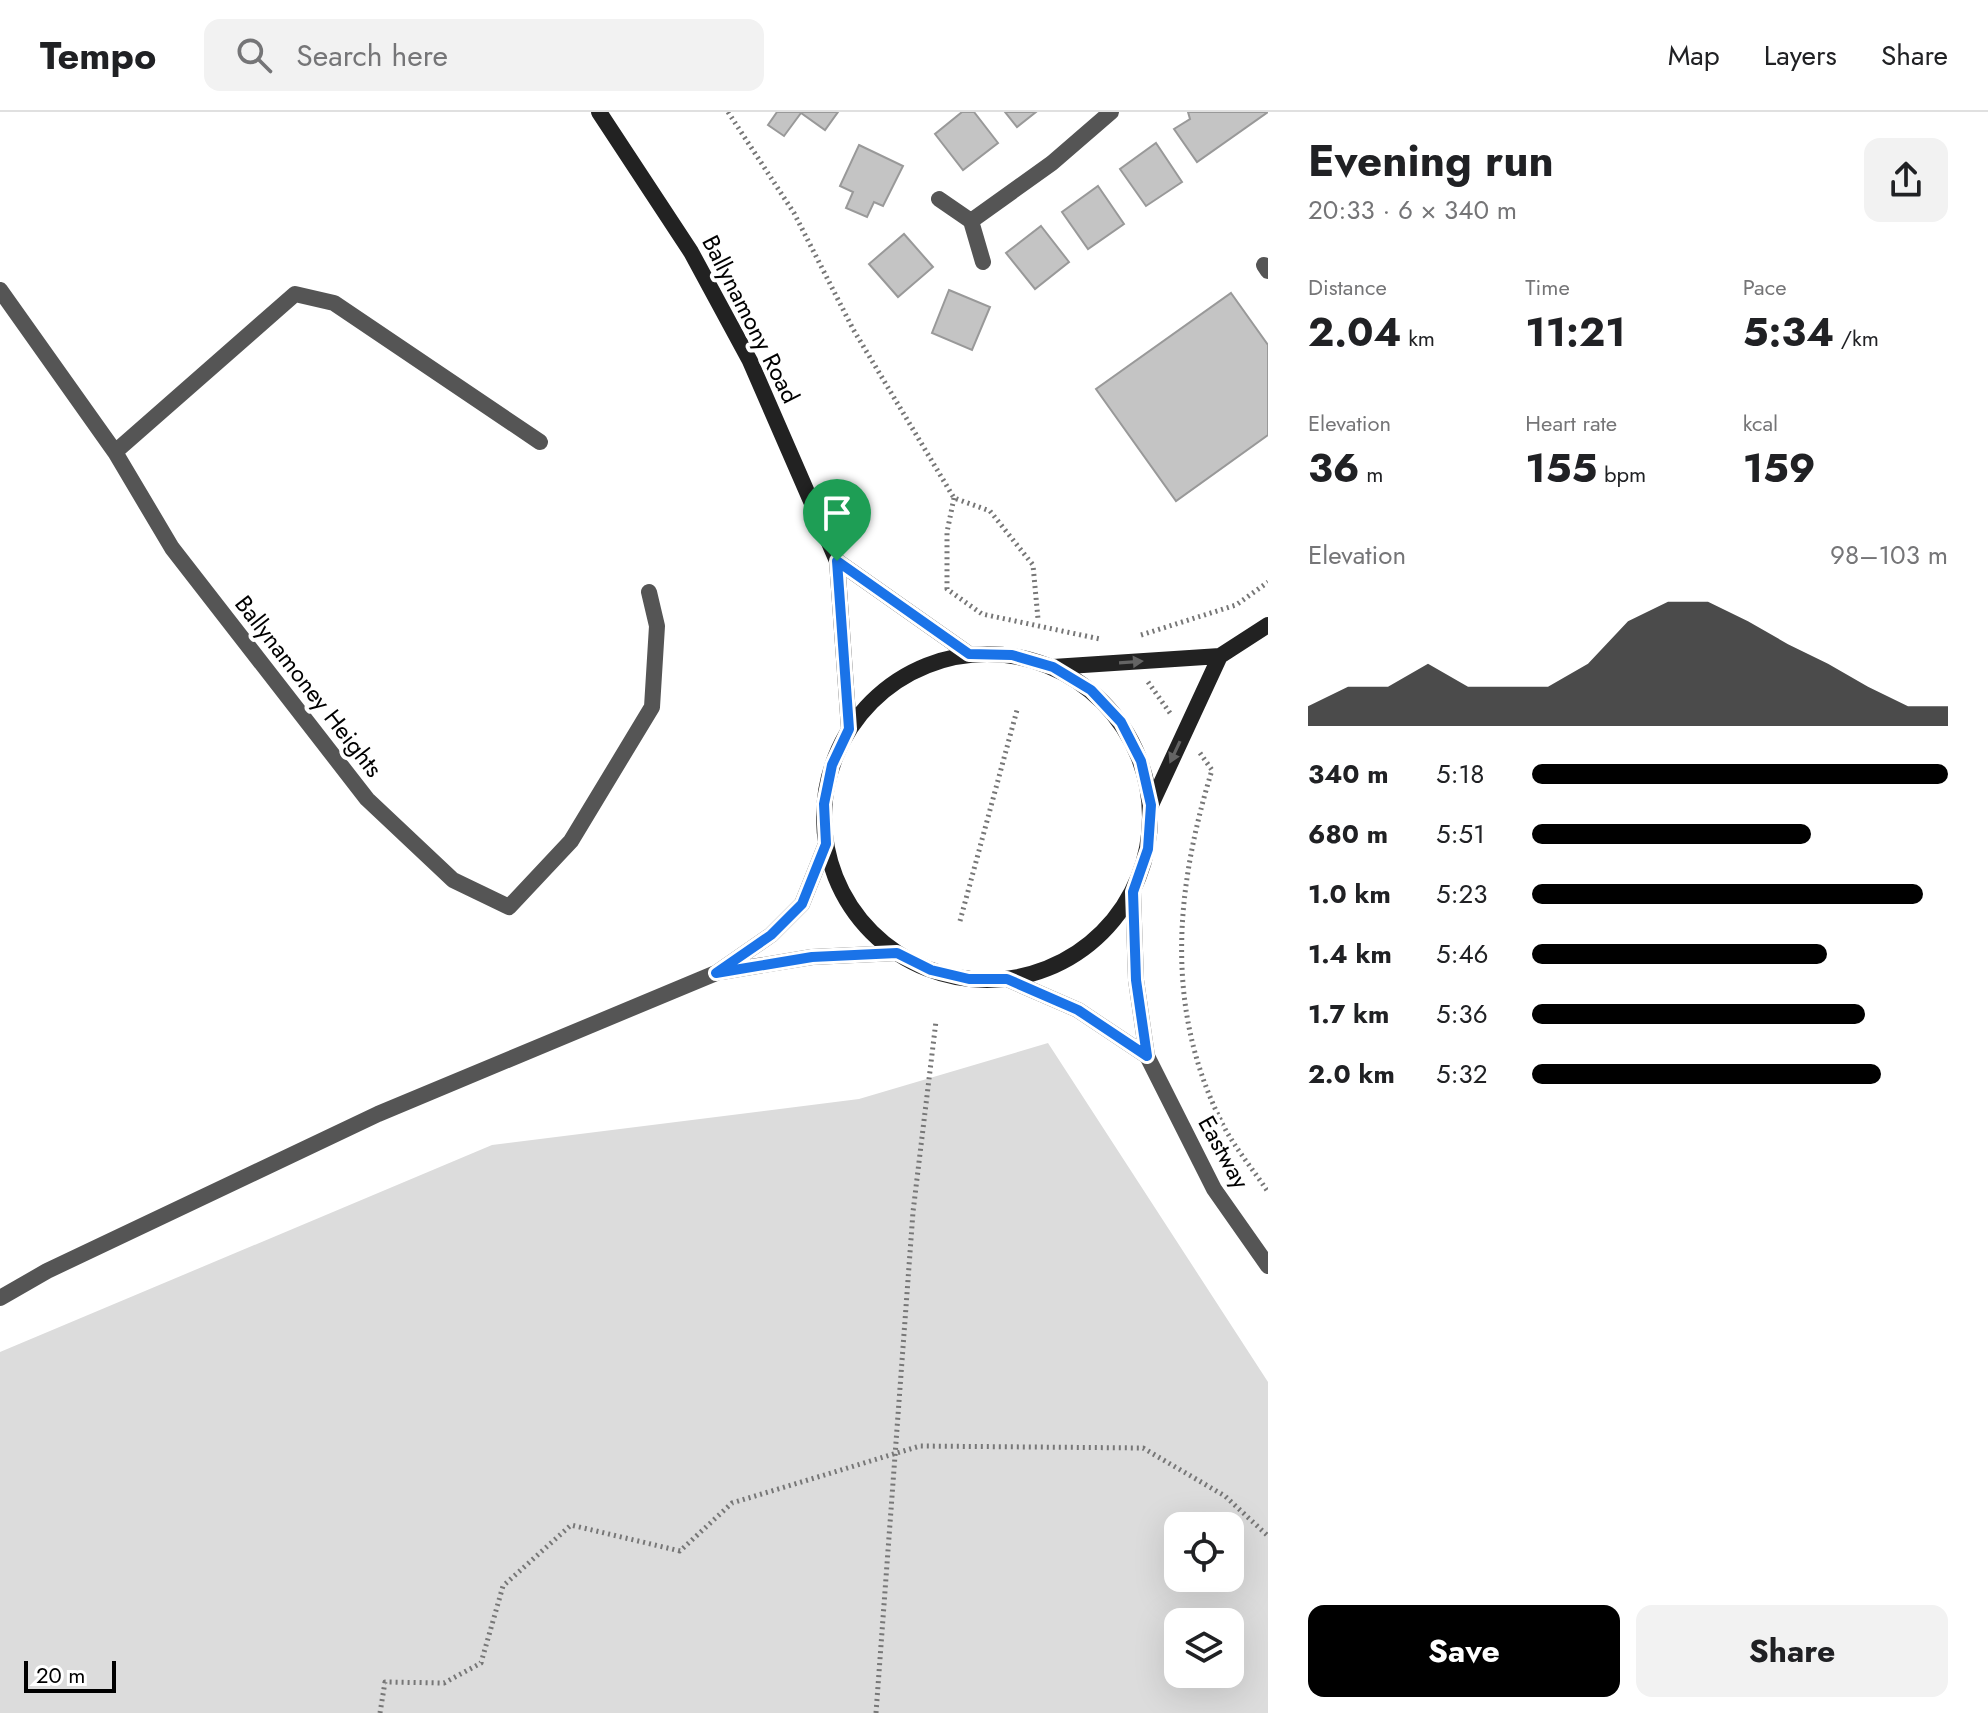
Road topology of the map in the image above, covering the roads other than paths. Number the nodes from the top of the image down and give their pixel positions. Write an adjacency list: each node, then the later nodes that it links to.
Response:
1 (599, 112): 9 (main road, Ballynamony Road)
2 (1111, 112): 4 (street)
3 (939, 199): 4 (street)
4 (971, 221): 5 (street)
5 (983, 262)
6 (0, 290): 8 (street, Ballynamoney Heights)
7 (540, 442): 8 (street)
8 (115, 452): 10 (street, Ballynamoney Heights)
9 (837, 561): 12 (main road); 15 (main road, Ballynamony Road)
10 (649, 592)
11 (1268, 625): 13 (main road)
12 (969, 654): 14 (main road); 15 (main road)
13 (1220, 656): 14 (main road, one-way to 13); 16 (main road, one-way to 16)
14 (1053, 667): 16 (main road)
15 (849, 729): 17 (main road)
16 (1151, 805): 18 (main road)
17 (826, 844): 19 (main road); 20 (street)
18 (1133, 892): 21 (main road); 22 (street, Eastway)
19 (897, 953): 20 (street); 21 (main road)
20 (716, 973): 24 (street)
21 (1007, 979): 22 (street, Eastway)
22 (1147, 1056): 23 (street, Eastway)
23 (1268, 1266)
24 (0, 1298)

